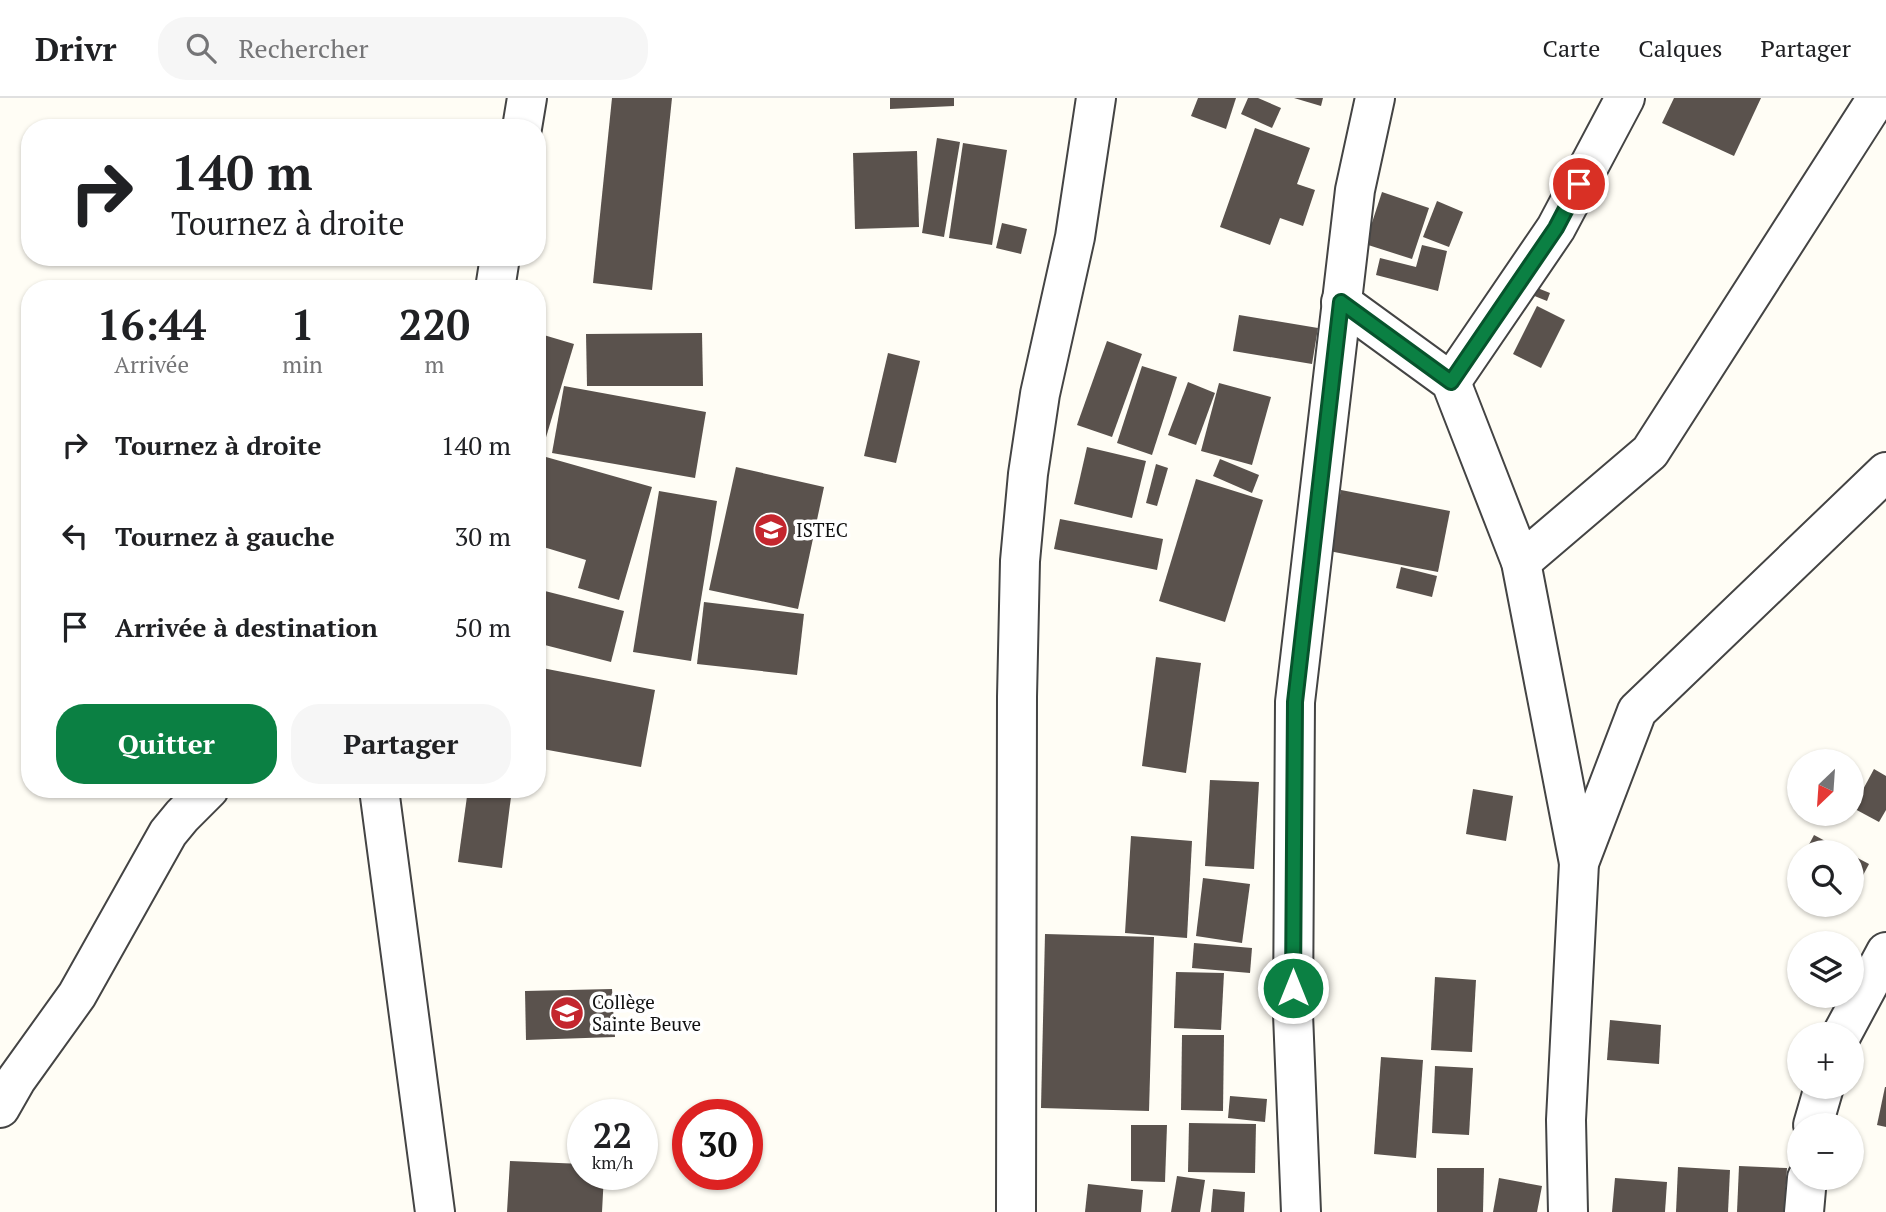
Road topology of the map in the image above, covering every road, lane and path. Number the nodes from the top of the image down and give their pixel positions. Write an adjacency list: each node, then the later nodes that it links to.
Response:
1 (527, 98): 6 (street)
2 (1097, 98): 19 (street)
3 (1375, 98): 7 (street)
4 (1625, 98): 8 (street)
5 (1877, 98): 10 (street)
6 (524, 119)
7 (1341, 302): 8 (street); 20 (street)
8 (1451, 382): 10 (street)
9 (1886, 472): 13 (street)
10 (1521, 562): 13 (street)
11 (200, 798): 16 (street)
12 (380, 798): 18 (street)
13 (1579, 863): 21 (street)
14 (1886, 952): 15 (street)
15 (1848, 1022)
16 (0, 1108)
17 (1806, 1190): 22 (street)
18 (435, 1212)
19 (1016, 1212)
20 (1301, 1212)
21 (1568, 1212)
22 (1804, 1212)

